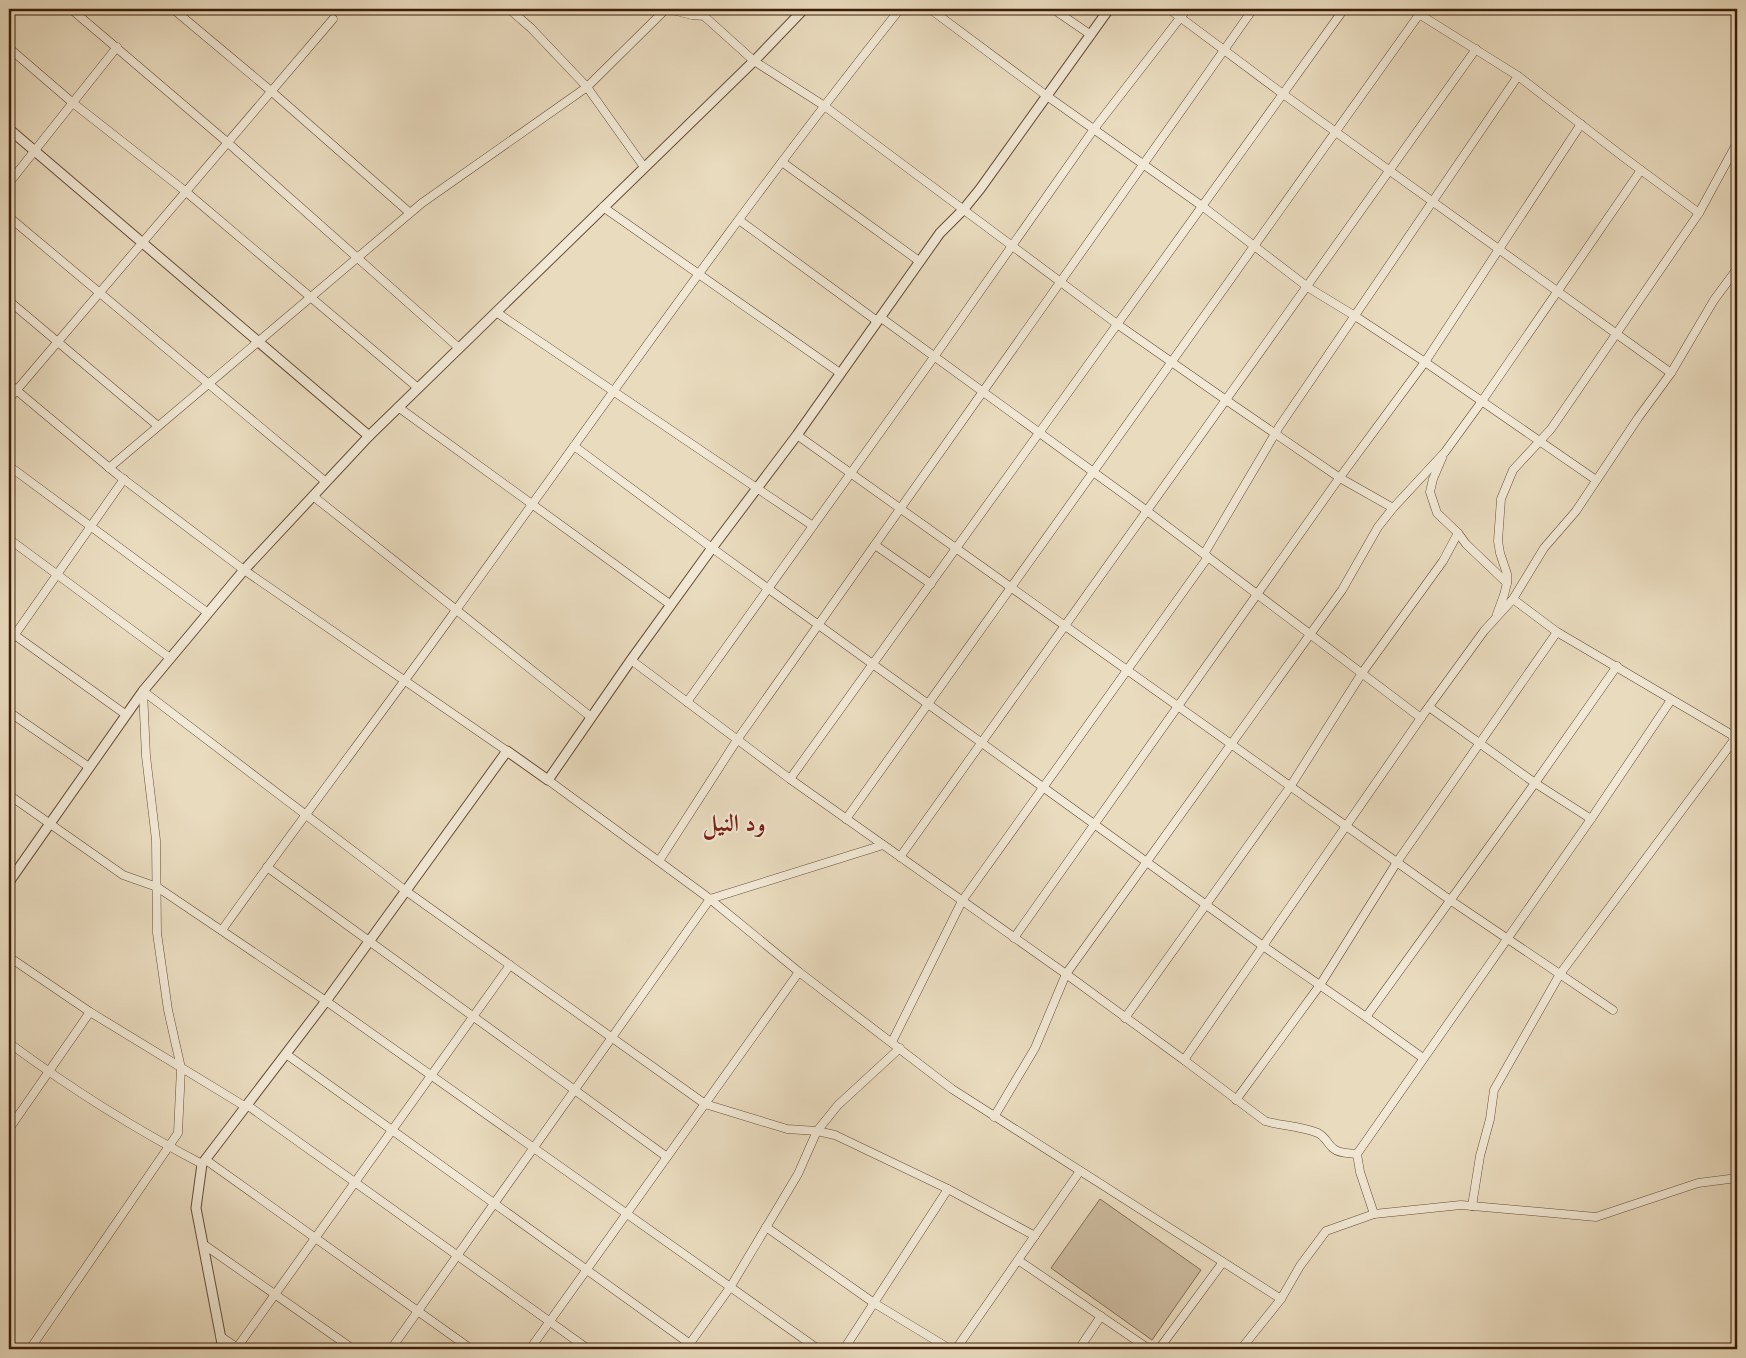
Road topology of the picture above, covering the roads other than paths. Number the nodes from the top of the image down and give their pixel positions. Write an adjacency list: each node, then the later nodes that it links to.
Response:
1 (72, 9): 19 (street)
2 (173, 9): 26 (street)
3 (509, 9): 25 (street)
4 (667, 9): 23 (street); 25 (street)
5 (804, 9): 23 (street)
6 (900, 9): 30 (street)
7 (930, 9): 28 (street)
8 (1053, 9): 18 (street)
9 (1110, 9): 18 (street)
10 (1169, 9): 16 (street)
11 (1187, 9): 16 (street)
12 (1253, 9): 22 (street)
13 (1344, 9): 27 (street)
14 (1411, 9): 15 (street)
15 (1422, 11): 21 (street); 34 (street)
16 (1181, 17): 22 (street); 33 (street)
17 (332, 19): 26 (street)
18 (1090, 35): 28 (street)
19 (116, 47): 29 (street); 35 (street)
20 (9, 48): 29 (street)
21 (1476, 49): 24 (street); 42 (street)
22 (1223, 50): 27 (street); 39 (street)
23 (754, 61): 30 (street); 40 (street)
24 (1518, 76): 31 (street); 45 (street)
25 (587, 87): 40 (street); 49 (street)
26 (271, 91): 35 (street); 49 (street)
27 (1282, 94): 34 (street); 46 (street)
28 (1047, 96): 33 (street); 48 (street)
29 (73, 103): 37 (street); 44 (street)
30 (823, 105): 38 (street); 48 (street)
31 (1581, 124): 41 (street); 56 (street)
32 (9, 129): 37 (street)
33 (1094, 129): 39 (street); 54 (street)
34 (1335, 132): 42 (street); 55 (street)
35 (227, 142): 44 (street); 57 (street)
36 (1737, 143): 50 (street)
37 (35, 151): 43 (street); 53 (street)
38 (782, 162): 52 (street); 58 (street)
39 (1143, 165): 46 (street); 61 (street)
40 (644, 167): 47 (street)
41 (1641, 170): 50 (street); 64 (street)
42 (1390, 171): 45 (street); 62 (street)
43 (9, 183)
44 (185, 191): 53 (street); 65 (street)
45 (1433, 202): 56 (street); 68 (street)
46 (1202, 206): 55 (street); 70 (street)
47 (603, 207): 60 (street); 67 (street)
48 (963, 210): 54 (street); 58 (street)
49 (410, 213): 57 (street)
50 (1699, 213): 71 (street)
51 (9, 217): 63 (street)
52 (739, 220): 60 (street); 69 (street)
53 (142, 242): 63 (street); 73 (street)
54 (1012, 246): 61 (street); 75 (street)
55 (1254, 246): 62 (street); 76 (street)
56 (1500, 249): 64 (street); 77 (street)
57 (357, 257): 65 (street); 74 (street)
58 (919, 261): 69 (street)
59 (1737, 269): 78 (street)
60 (699, 274): 79 (street); 84 (street)
61 (1060, 282): 70 (street); 85 (street)
62 (1307, 287): 68 (street); 87 (street)
63 (99, 292): 72 (street); 81 (street)
64 (1556, 292): 71 (street); 88 (street)
65 (310, 297): 73 (street); 82 (street)
66 (9, 301): 72 (street)
67 (496, 312): 74 (street); 84 (street)
68 (1355, 316): 77 (street); 92 (street)
69 (878, 319): 75 (street); 79 (street)
70 (1118, 324): 76 (street); 91 (street)
71 (1616, 333): 78 (street); 95 (street)
72 (57, 341): 83 (street); 90 (street)
73 (258, 341): 81 (street); 93 (street)
74 (459, 348): 82 (street)
75 (934, 357): 85 (street); 101 (street)
76 (1171, 362): 87 (street); 100 (street)
77 (1425, 362): 88 (street); 102 (street)
78 (1671, 373): 104 (street)
79 (840, 374): 94 (street)
80 (9, 384): 83 (street)
81 (208, 384): 90 (street); 105 (street)
82 (418, 388): 89 (street)
83 (16, 390): 86 (street); 99 (street)
84 (613, 392): 96 (street); 106 (street)
85 (983, 392): 91 (street); 110 (street)
86 (9, 399)
87 (1226, 400): 92 (street); 111 (street)
88 (1482, 401): 95 (street); 97 (street)
89 (398, 407): 93 (street); 108 (street)
90 (158, 426): 99 (street)
91 (1039, 433): 100 (street); 118 (street)
92 (1275, 434): 102 (street); 119 (street)
93 (369, 436): 105 (street)
94 (797, 436): 101 (street); 106 (street)
95 (1540, 442): 104 (street); 122 (street)
96 (574, 446): 108 (street); 117 (street)
97 (1445, 452): 109 (street); 114 (street)
98 (9, 466): 112 (street)
99 (109, 468): 103 (street)
100 (1093, 472): 111 (street); 124 (street)
101 (850, 474): 110 (street); 113 (street)
102 (1340, 478): 109 (street); 126 (street)
103 (124, 479): 112 (street); 120 (street)
104 (1596, 480): 127 (street)
105 (326, 482): 107 (street)
106 (757, 488): 113 (street); 117 (street)
107 (313, 496): 120 (street); 129 (street)
108 (532, 504): 128 (street); 129 (street)
109 (1393, 508): 136 (street)
110 (900, 509): 116 (street); 118 (street)
111 (1147, 511): 119 (street); 133 (street)
112 (90, 526): 121 (street); 130 (street)
113 (813, 526): 125 (street)
114 (1458, 533): 122 (street); 143 (street)
115 (9, 539): 121 (street)
116 (875, 544): 123 (street); 132 (street)
117 (712, 548): 125 (street); 128 (street)
118 (956, 549): 123 (street); 124 (street)
119 (1206, 556): 126 (street); 142 (street)
120 (244, 570): 130 (street); 144 (street)
121 (57, 574): 135 (street); 138 (street)
122 (1507, 583): 131 (street)
123 (930, 584): 140 (street)
124 (1011, 588): 133 (street); 148 (street)
125 (768, 589): 132 (street); 147 (street)
126 (1258, 594): 136 (street); 149 (street)
127 (1513, 599): 131 (street); 134 (street)
128 (671, 605): 139 (street)
129 (457, 609): 144 (street); 153 (street)
130 (208, 613): 138 (street)
131 (1495, 618): 150 (street)
132 (818, 625): 140 (street); 155 (street)
133 (1065, 626): 142 (street); 156 (street)
134 (1558, 632): 141 (street); 158 (street)
135 (12, 633): 137 (street); 152 (street)
136 (1309, 633): 143 (street); 157 (street)
137 (9, 642)
138 (170, 658): 145 (street)
139 (630, 660): 147 (street); 153 (street)
140 (873, 664): 148 (street); 161 (street)
141 (1617, 666): 146 (street); 163 (street)
142 (1127, 670): 149 (street); 165 (street)
143 (1362, 674): 154 (street); 164 (street)
144 (406, 681): 159 (street); 167 (street)
145 (143, 691): 152 (street); 167 (street); 180 (street)
146 (1671, 700): 169 (street); 195 (street)
147 (687, 702): 155 (street)
148 (928, 704): 156 (street); 168 (street)
149 (1178, 706): 157 (street); 171 (street)
150 (1429, 707): 154 (street); 158 (street)
151 (9, 712): 160 (street)
152 (125, 714): 160 (street)
153 (591, 717): 162 (street)
154 (1421, 718): 172 (street)
155 (737, 740): 161 (street); 176 (street)
156 (982, 743): 165 (street); 174 (street)
157 (1231, 743): 164 (street); 175 (street)
158 (1480, 744): 163 (street); 177 (street)
159 (507, 751): 162 (street); 181 (street)
160 (89, 767): 170 (street)
161 (790, 779): 168 (street)
162 (548, 780): 176 (street)
163 (1535, 783): 169 (street); 183 (street)
164 (1290, 786): 172 (street); 185 (street)
165 (1043, 787): 171 (street); 184 (street)
166 (9, 795): 170 (street)
167 (305, 814): 178 (street); 181 (street)
168 (846, 819): 173 (street)
169 (1591, 820): 188 (street)
170 (50, 824): 179 (street); 180 (street)
171 (1095, 824): 175 (street); 187 (street)
172 (1347, 825): 177 (street); 190 (street)
173 (883, 845): 174 (street); 182 (street)
174 (900, 857): 184 (street)
175 (1146, 861): 185 (street); 194 (street)
176 (659, 862): 182 (street)
177 (1397, 862): 183 (street); 196 (street)
178 (267, 867): 186 (street); 189 (street)
179 (10, 879)
180 (157, 887): 186 (street); 210 (street)
181 (406, 891): 189 (street); 192 (street)
182 (710, 900): 193 (street); 203 (street)
183 (1450, 900): 188 (street); 201 (street)
184 (962, 901): 187 (street); 204 (street)
185 (1206, 905): 190 (street); 202 (street)
186 (222, 930): 197 (street)
187 (1014, 938): 194 (street)
188 (1508, 939): 195 (street); 208 (street)
189 (370, 941): 197 (street); 200 (street)
190 (1263, 946): 196 (street); 209 (street)
191 (9, 957): 199 (street)
192 (510, 965): 200 (street); 203 (street)
193 (799, 972): 204 (street); 215 (street)
194 (1066, 974): 202 (street); 217 (street)
195 (1560, 974): 198 (street); 231 (street)
196 (1320, 985): 201 (street); 214 (street)
197 (326, 1001): 207 (street); 212 (street)
198 (1613, 1010)
199 (90, 1012): 210 (street); 211 (street)
200 (473, 1016): 212 (street); 213 (street)
201 (1366, 1017): 208 (street)
202 (1125, 1018): 209 (street)
203 (612, 1038): 213 (street); 215 (street)
204 (892, 1042): 206 (street)
205 (9, 1043): 211 (street)
206 (900, 1048): 217 (street); 220 (street)
207 (286, 1054): 216 (street); 219 (street)
208 (1423, 1058): 223 (street)
209 (1184, 1060): 214 (street)
210 (180, 1068): 216 (street); 221 (street)
211 (48, 1072): 218 (street); 221 (street)
212 (432, 1075): 219 (street); 222 (street)
213 (575, 1091): 222 (street); 224 (street)
214 (1236, 1100): 223 (street)
215 (705, 1104): 220 (street); 224 (street)
216 (247, 1106): 225 (street); 228 (street)
217 (994, 1117): 226 (street)
218 (9, 1129)
219 (392, 1130): 228 (street); 230 (street)
220 (817, 1131): 229 (street); 234 (street)
221 (168, 1146): 225 (street); 251 (street)
222 (535, 1148): 230 (street); 232 (street)
223 (1357, 1154): 233 (street)
224 (667, 1157): 232 (street)
225 (204, 1162): 236 (street); 237 (street)
226 (1080, 1171): 235 (street); 240 (street)
227 (1737, 1178): 231 (street)
228 (355, 1182): 236 (street); 238 (street)
229 (948, 1188): 235 (street); 245 (street)
230 (495, 1204): 238 (street); 241 (street)
231 (1472, 1206): 233 (street)
232 (627, 1213): 241 (street); 242 (street)
233 (1374, 1214): 244 (street)
234 (766, 1227): 242 (street); 245 (street)
235 (1035, 1236): 239 (street)
236 (316, 1238): 243 (street); 246 (street)
237 (203, 1244): 243 (street); 249 (street)
238 (458, 1256): 246 (street); 248 (street)
239 (1018, 1260): 247 (street); 263 (street)
240 (1223, 1262): 244 (street); 266 (street)
241 (587, 1270): 248 (street); 250 (street)
242 (730, 1286): 250 (street); 260 (street)
243 (275, 1295): 253 (street); 254 (street)
244 (1281, 1299): 267 (street)
245 (874, 1303): 261 (street); 262 (street)
246 (418, 1312): 255 (street); 256 (street)
247 (1101, 1316): 264 (street); 265 (street)
248 (550, 1322): 257 (street); 258 (street)
249 (220, 1336): 252 (street); 253 (street)
250 (688, 1346): 259 (street)
251 (30, 1349)
252 (223, 1349)
253 (238, 1349)
254 (353, 1349)
255 (391, 1349)
256 (470, 1349)
257 (530, 1349)
258 (588, 1349)
259 (697, 1349)
260 (818, 1349)
261 (844, 1349)
262 (950, 1349)
263 (956, 1349)
264 (1078, 1349)
265 (1149, 1349)
266 (1159, 1349)
267 (1241, 1349)

